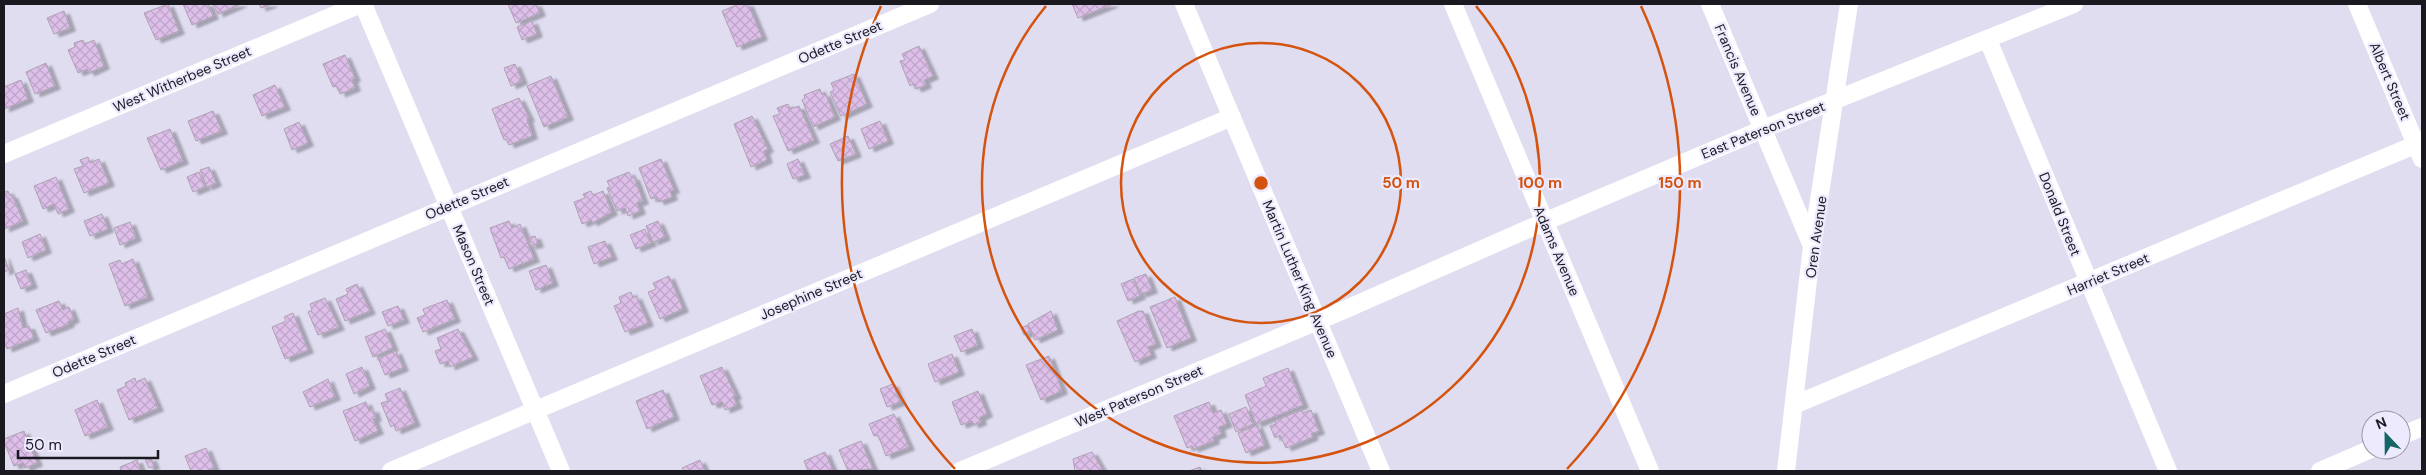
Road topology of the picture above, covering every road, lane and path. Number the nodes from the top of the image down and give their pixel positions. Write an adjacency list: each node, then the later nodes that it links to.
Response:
1 (362, 4): 14 (street, West Witherbee Street); 15 (street, Mason Street)
2 (930, 4): 15 (street, Odette Street)
3 (1184, 4): 11 (street, Martin Luther King Avenue)
4 (1453, 4): 16 (street, Adams Avenue)
5 (1710, 4): 12 (street, Francis Avenue)
6 (1849, 4): 10 (street, Oren Avenue)
7 (2074, 4): 9 (street, East Paterson Street)
8 (2357, 4): 13 (street, Albert Street)
9 (1988, 40): 10 (street, East Paterson Street); 18 (street, Donald Street)
10 (1836, 100): 12 (street, East Paterson Street); 17 (street, Oren Avenue)
11 (1232, 117): 19 (street, Martin Luther King Avenue); 22 (street, Josephine Street)
12 (1763, 129): 16 (street, East Paterson Street); 17 (street, Francis Avenue)
13 (2420, 149): 18 (street, Harriet Street)
14 (4, 154)
15 (449, 206): 20 (street, Odette Street); 22 (street, Mason Street)
16 (1544, 222): 19 (street, East Paterson Street); 28 (street, Adams Avenue)
17 (1812, 246): 21 (street, Oren Avenue)
18 (2088, 283): 21 (street, Harriet Street); 30 (street, Donald Street)
19 (1318, 321): 26 (street, West Paterson Street); 27 (street, Martin Luther King Avenue)
20 (4, 394)
21 (1794, 405): 29 (street, Oren Avenue)
22 (535, 410): 24 (street, Josephine Street); 25 (street, Mason Street)
23 (2361, 453): 31 (street)
24 (391, 471)
25 (561, 471)
26 (960, 471)
27 (1381, 471)
28 (1650, 471)
29 (1786, 471)
30 (2168, 471)
31 (2320, 471)

